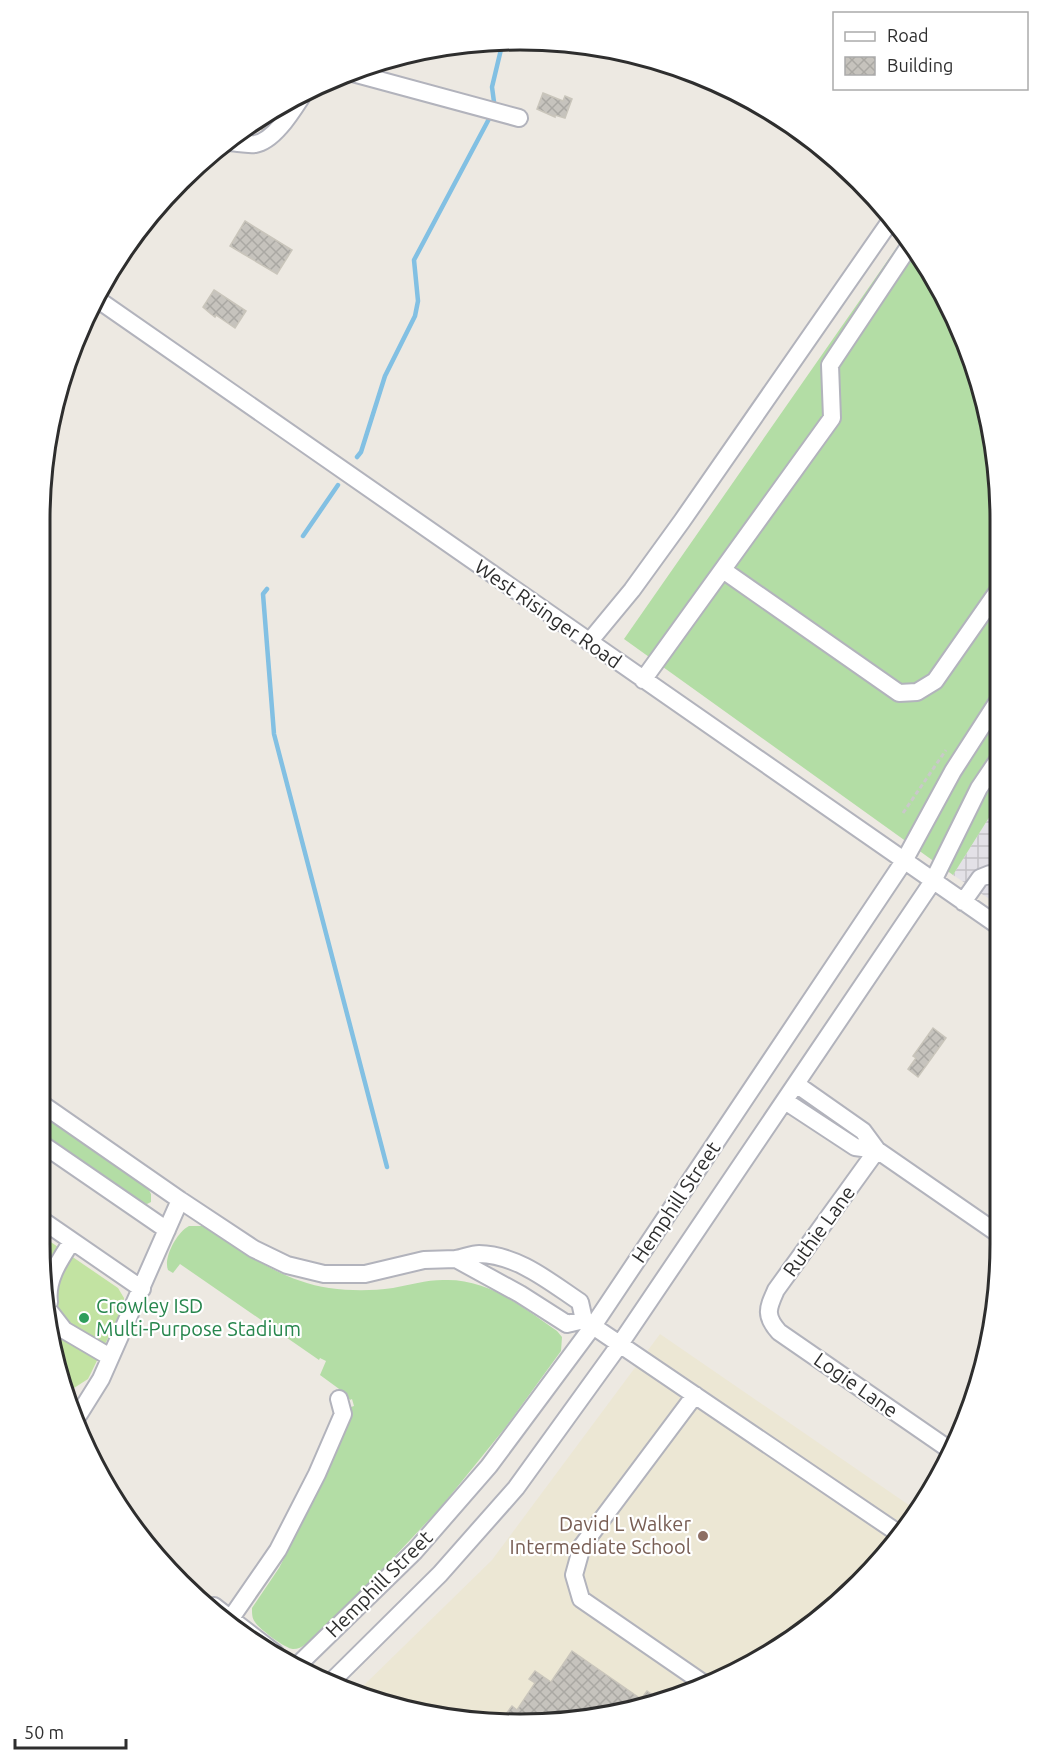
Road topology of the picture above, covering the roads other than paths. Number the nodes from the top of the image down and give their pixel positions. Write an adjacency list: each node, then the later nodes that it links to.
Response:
1 (364, 76): 3 (street)
2 (295, 108): 4 (street)
3 (519, 117)
4 (240, 143)
5 (887, 226): 10 (street)
6 (906, 252): 8 (street)
7 (103, 304): 10 (street, West Risinger Road)
8 (723, 570): 9 (street); 11 (street)
9 (990, 602)
10 (590, 642): 11 (street, West Risinger Road)
11 (643, 680): 14 (street, West Risinger Road)
12 (990, 714): 14 (street, Hemphill Street)
13 (990, 772): 16 (street, Hemphill Street)
14 (904, 861): 16 (street, West Risinger Road); 34 (street, Hemphill Street)
15 (990, 874): 17 (street)
16 (933, 881): 17 (street, West Risinger Road); 19 (street, Hemphill Street)
17 (963, 902): 18 (street, West Risinger Road)
18 (990, 920)
19 (796, 1084): 20 (street, Hemphill Street); 23 (street)
20 (785, 1101): 23 (street); 35 (street, Hemphill Street)
21 (50, 1110): 24 (street)
22 (50, 1150): 27 (street)
23 (877, 1150): 26 (street); 32 (street, Ruthie Lane)
24 (180, 1200): 27 (street); 29 (street)
25 (50, 1226): 28 (street)
26 (990, 1228)
27 (167, 1230): 31 (street)
28 (72, 1241): 30 (street); 31 (street)
29 (456, 1259): 34 (street); 34 (street)
30 (51, 1278)
31 (142, 1289): 36 (street)
32 (768, 1314): 40 (street, Logie Lane)
33 (57, 1321): 36 (street)
34 (589, 1323): 35 (street); 43 (street, Hemphill Street)
35 (620, 1344): 37 (street); 44 (street, Hemphill Street)
36 (111, 1357): 39 (street)
37 (694, 1395): 41 (street); 45 (street)
38 (339, 1399): 42 (street)
39 (81, 1412)
40 (944, 1446)
41 (893, 1529)
42 (233, 1615)
43 (303, 1660)
44 (337, 1676)
45 (697, 1679)

